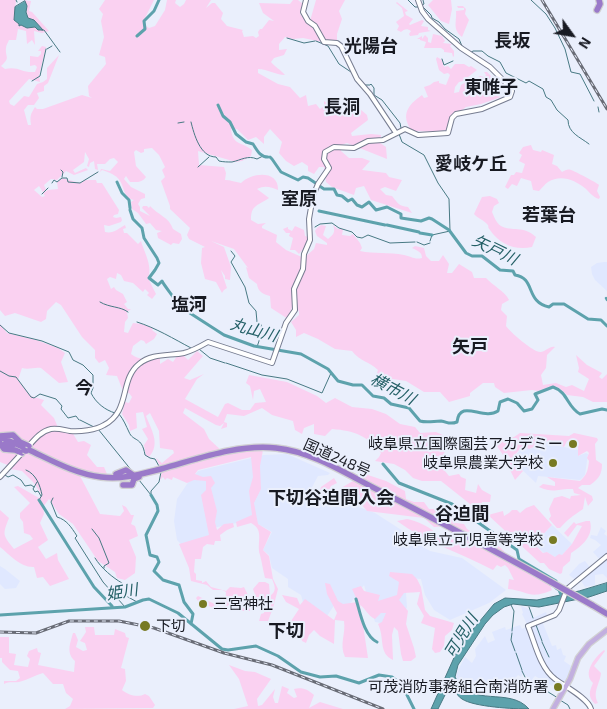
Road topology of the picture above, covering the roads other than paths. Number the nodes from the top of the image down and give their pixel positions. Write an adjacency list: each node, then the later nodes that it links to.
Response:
1 (306, 0): 6 (main road)
2 (418, 0): 6 (main road)
3 (601, 0): 4 (highway); 5 (highway)
4 (607, 7)
5 (597, 10)
6 (399, 131): 8 (main road)
7 (0, 439): 8 (highway, 国道248号); 8 (highway); 8 (highway)
8 (25, 449): 10 (main road); 12 (highway, 国道248号); 12 (highway, 国道248号)
9 (162, 469): 11 (highway, 国道248号); 11 (highway, 国道248号); 14 (highway, 国道248号, bridge)
10 (0, 477)
11 (135, 477): 12 (highway, 国道248号); 12 (highway)
12 (119, 479)
13 (607, 556): 16 (main road)
14 (607, 615)
15 (607, 630): 16 (main road)
16 (566, 687): 17 (main road); 18 (main road)
17 (553, 709)
18 (591, 709)

